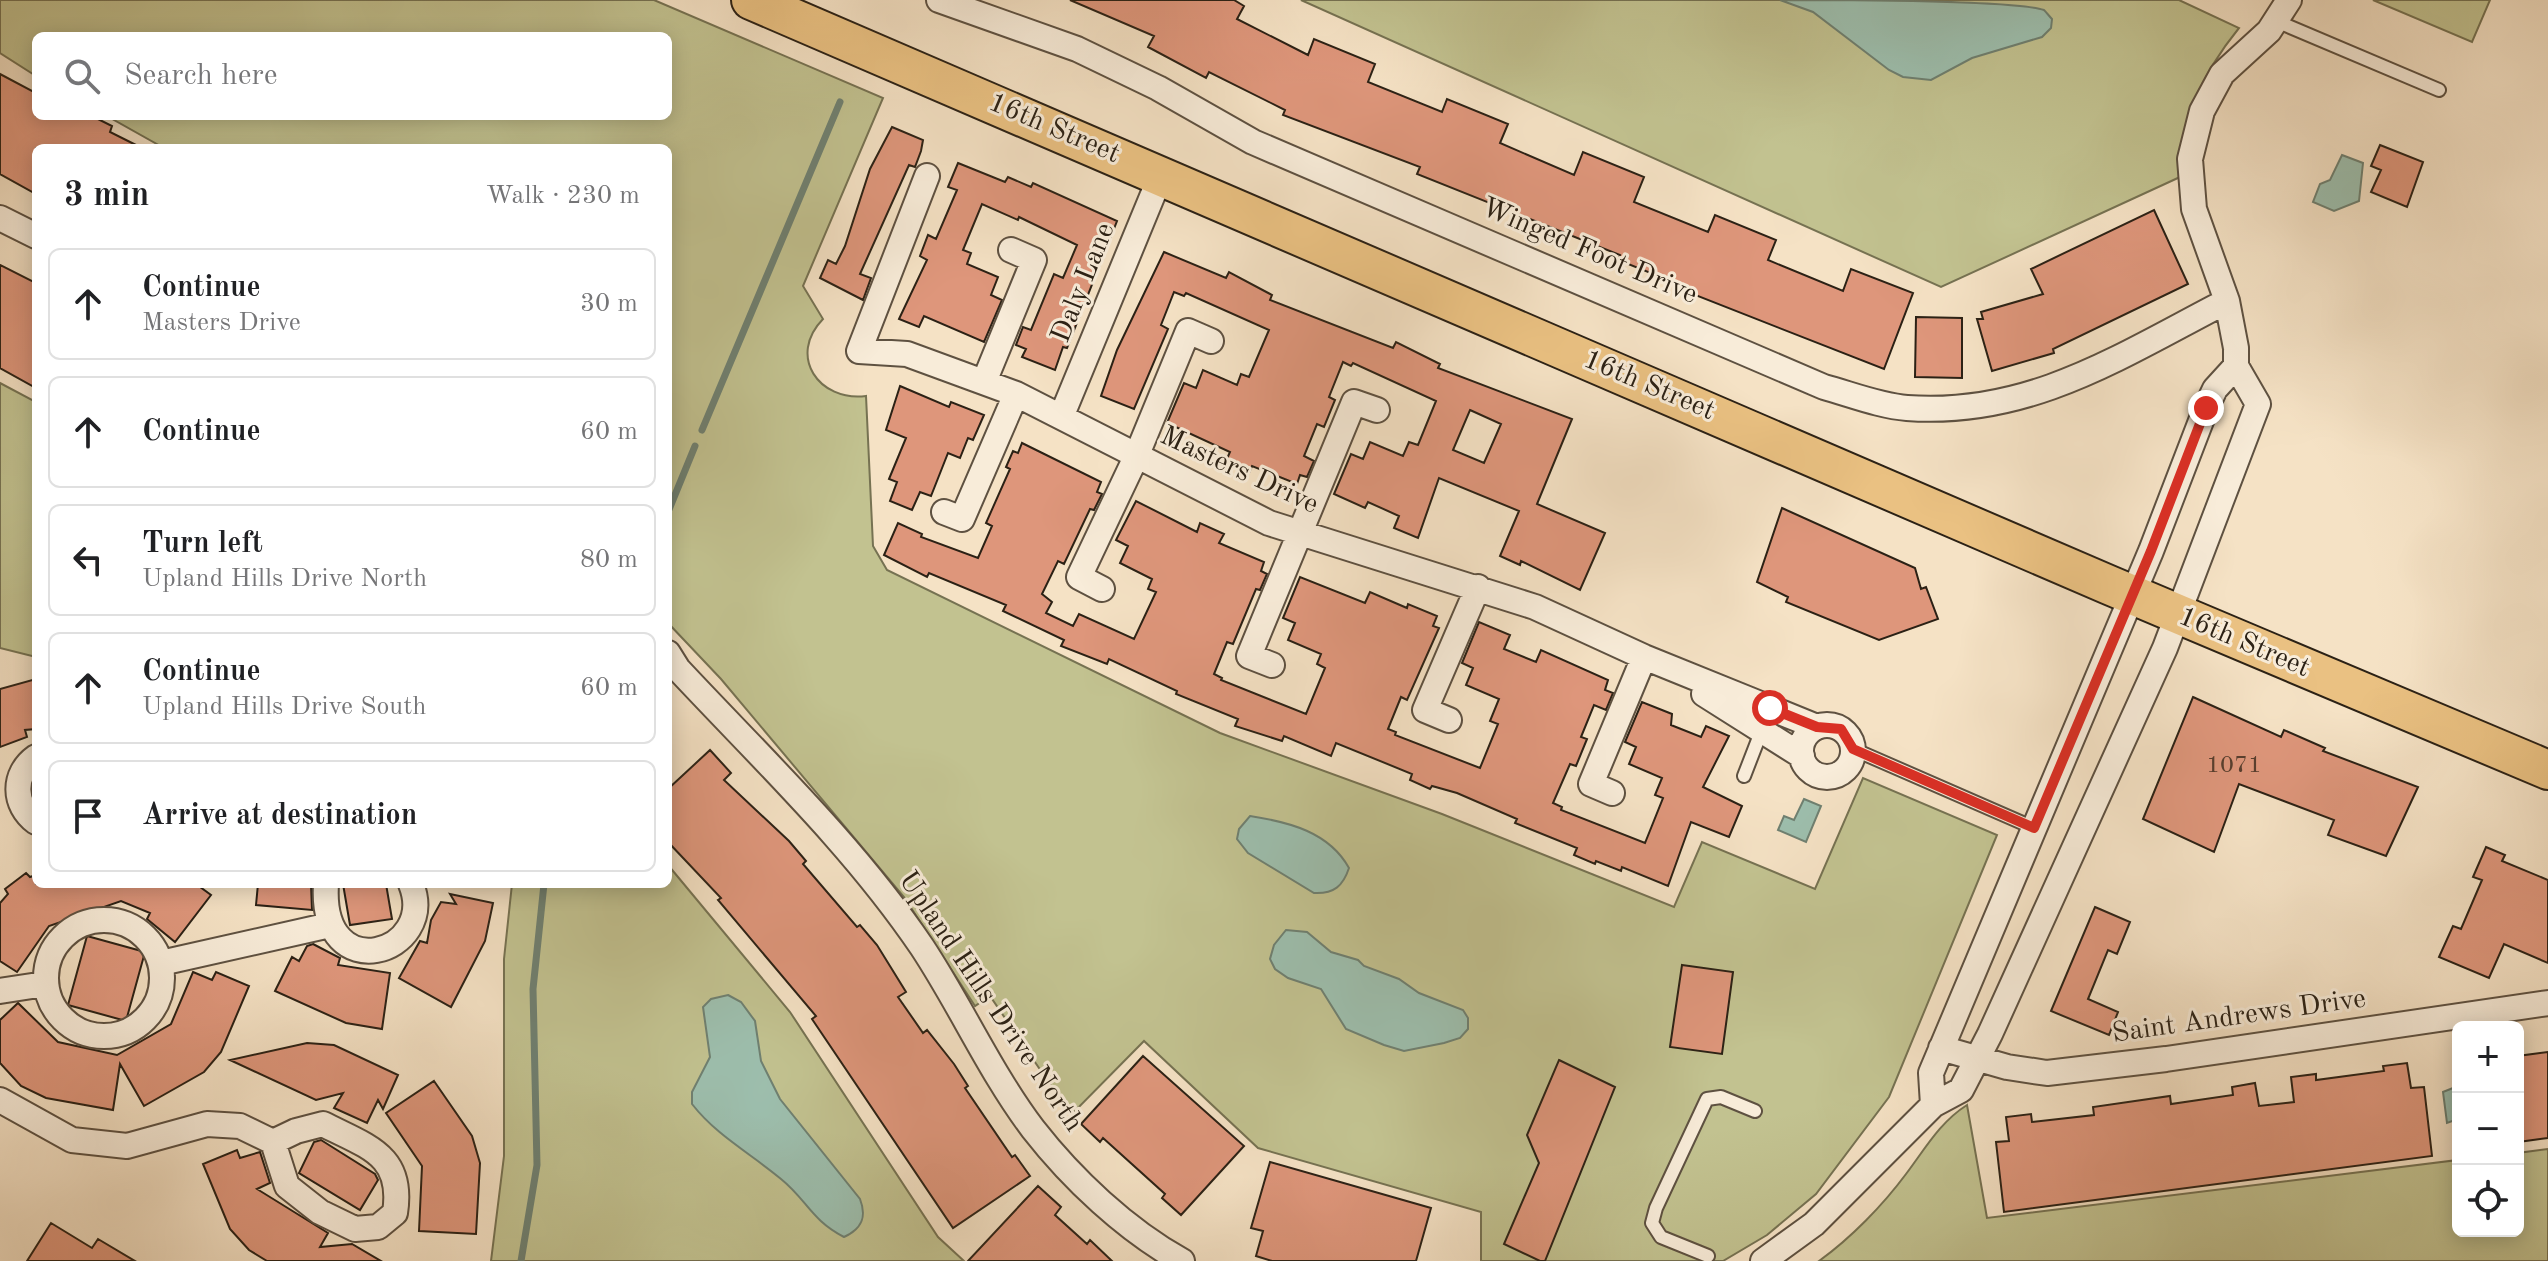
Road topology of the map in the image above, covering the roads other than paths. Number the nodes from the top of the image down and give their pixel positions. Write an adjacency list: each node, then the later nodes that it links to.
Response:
1 (751, 0): 5 (main road, 16th Street)
2 (939, 0): 10 (street, Winged Foot Drive)
3 (2282, 10): 4 (lane); 10 (street)
4 (2439, 90)
5 (1161, 175): 16 (street, Daly Lane); 22 (main road, 16th Street)
6 (927, 176): 13 (street, Masters Drive)
7 (0, 218): 8 (street)
8 (32, 234)
9 (1011, 250): 13 (street)
10 (2227, 301): 12 (street)
11 (1211, 341): 17 (street)
12 (2236, 366): 22 (street); 23 (street)
13 (984, 382): 14 (street, Masters Drive)
14 (1016, 394): 16 (street, Masters Drive); 18 (street)
15 (1377, 410): 19 (street)
16 (1062, 415): 17 (street, Masters Drive)
17 (1136, 457): 19 (street, Masters Drive); 21 (street)
18 (944, 512)
19 (1299, 535): 20 (street, Masters Drive); 26 (street)
20 (1478, 587): 24 (street, Masters Drive); 28 (street)
21 (1102, 589)
22 (2133, 596): 23 (main road, 16th Street); 38 (street)
23 (2178, 615): 33 (main road, 16th Street); 47 (street)
24 (1644, 657): 27 (street, Masters Drive); 35 (street)
25 (672, 659): 53 (street, Upland Hills Drive North)
26 (1272, 665)
27 (1766, 718): 29 (street, Masters Drive); 31 (street, Masters Drive); 34 (lane)
28 (1449, 720)
29 (1817, 727): 30 (street, Masters Drive); 31 (street)
30 (1853, 749): 31 (street, Masters Drive); 38 (lane)
31 (1802, 756)
32 (32, 761): 36 (street)
33 (2548, 770)
34 (1744, 776)
35 (1612, 793)
36 (9, 795): 37 (street)
37 (32, 817)
38 (2034, 828): 46 (street)
39 (326, 888): 41 (street)
40 (411, 888): 41 (street)
41 (330, 925): 42 (street)
42 (161, 963): 43 (street); 43 (street)
43 (45, 984): 44 (street)
44 (0, 991)
45 (2548, 1003): 47 (street, Saint Andrews Drive)
46 (1941, 1048): 47 (street, Saint Andrews Drive); 49 (street)
47 (1978, 1060): 49 (street)
48 (0, 1100): 51 (street)
49 (1933, 1105): 54 (street)
50 (1755, 1111): 52 (lane)
51 (273, 1142): 51 (street)
52 (1708, 1256)
53 (1182, 1261)
54 (1763, 1261)

